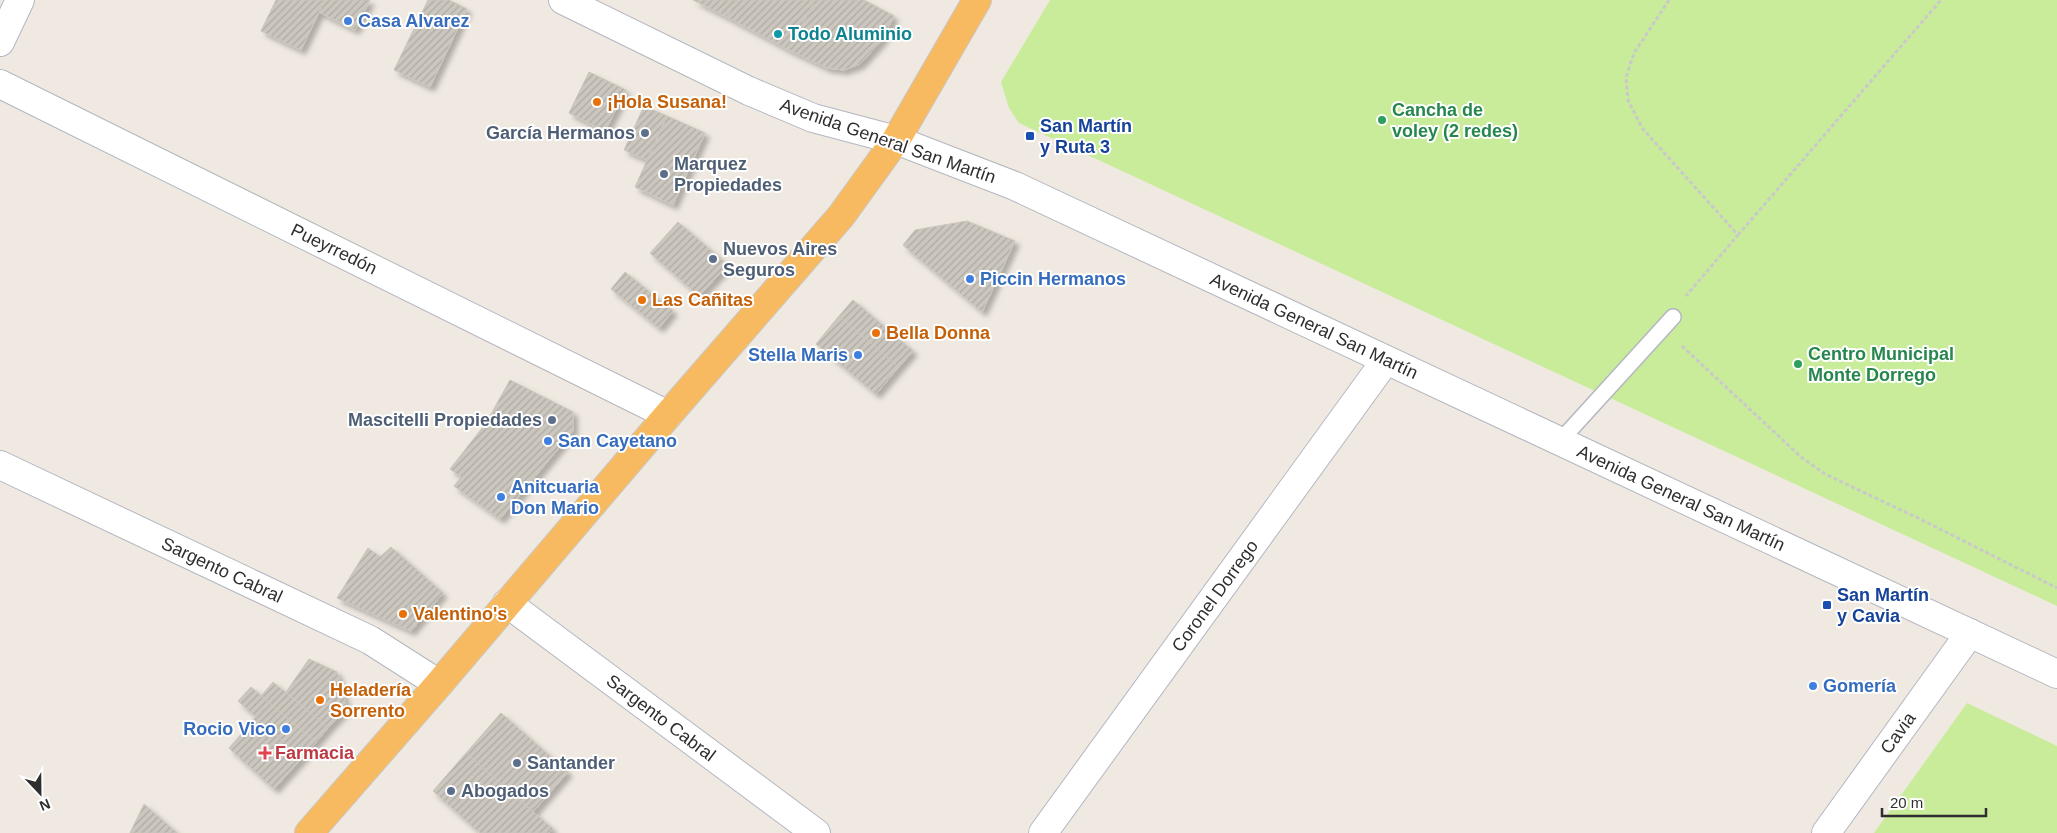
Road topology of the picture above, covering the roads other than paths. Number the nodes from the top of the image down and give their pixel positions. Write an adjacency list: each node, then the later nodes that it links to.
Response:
1 (20, 0): 4 (street)
2 (563, 0): 6 (street, Avenida General San Martín)
3 (977, 0): 6 (highway)
4 (0, 42)
5 (0, 84): 9 (street, Pueyrredón)
6 (896, 140): 8 (street, Avenida General San Martín); 9 (highway)
7 (1673, 317): 10 (lane)
8 (1386, 360): 10 (street, Avenida General San Martín); 18 (street, Coronel Dorrego)
9 (668, 415): 12 (highway)
10 (1561, 440): 13 (street, Avenida General San Martín)
11 (0, 465): 15 (street, Sargento Cabral)
12 (507, 603): 15 (highway); 17 (street, Sargento Cabral)
13 (1970, 633): 14 (street, Avenida General San Martín); 19 (street, Cavia)
14 (2057, 674)
15 (439, 684): 16 (highway)
16 (309, 833)
17 (816, 833)
18 (1043, 833)
19 (1826, 833)

